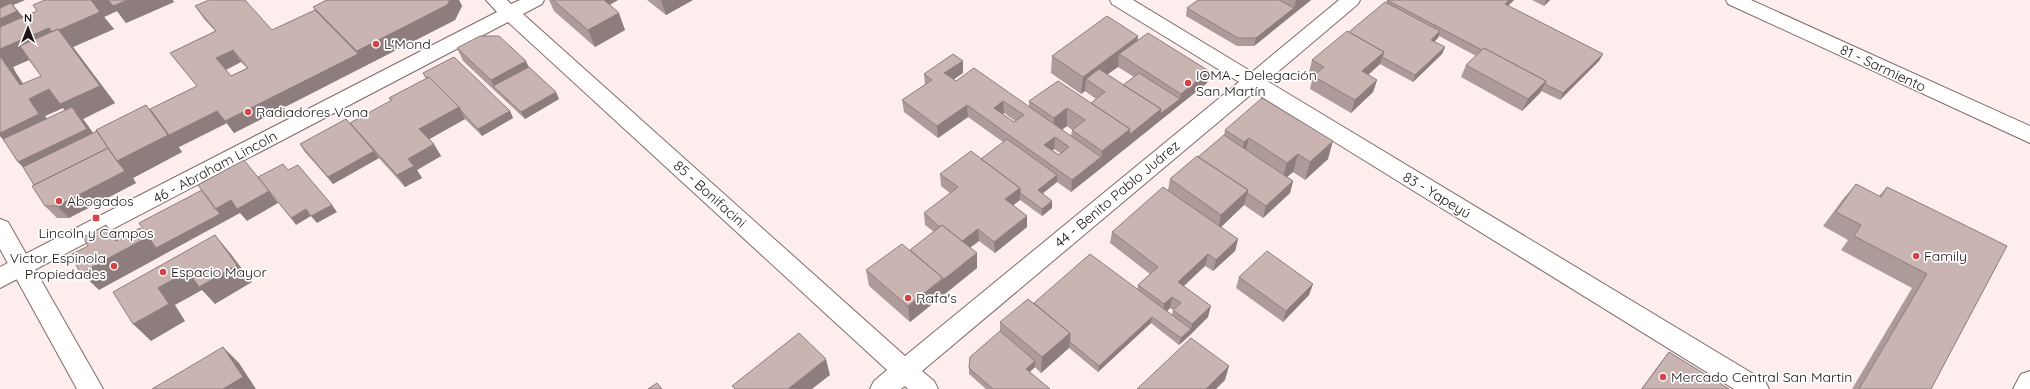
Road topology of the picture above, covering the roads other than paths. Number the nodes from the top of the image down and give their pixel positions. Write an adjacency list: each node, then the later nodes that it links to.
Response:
1 (535, 0): 5 (street, 46 - Abraham Lincoln)
2 (1119, 0): 6 (street, 83 - Yapeyú)
3 (1351, 0): 6 (street, 44 - Benito Pablo Juárez)
4 (1735, 0): 7 (street, 81 - Sarmiento)
5 (502, 6): 9 (street, 46 - Abraham Lincoln); 11 (street, 85 - Bonifacini)
6 (1252, 81): 11 (street, 44 - Benito Pablo Juárez); 16 (street, 83 - Yapeyú)
7 (2030, 135)
8 (0, 228): 9 (street)
9 (22, 266): 10 (street, 46 - Abraham Lincoln); 13 (street)
10 (0, 278)
11 (905, 370): 14 (street, 44 - Benito Pablo Juárez); 15 (street, 85 - Bonifacini)
12 (2030, 382): 17 (street)
13 (90, 389)
14 (883, 389)
15 (926, 389)
16 (1756, 389)
17 (2026, 389)

